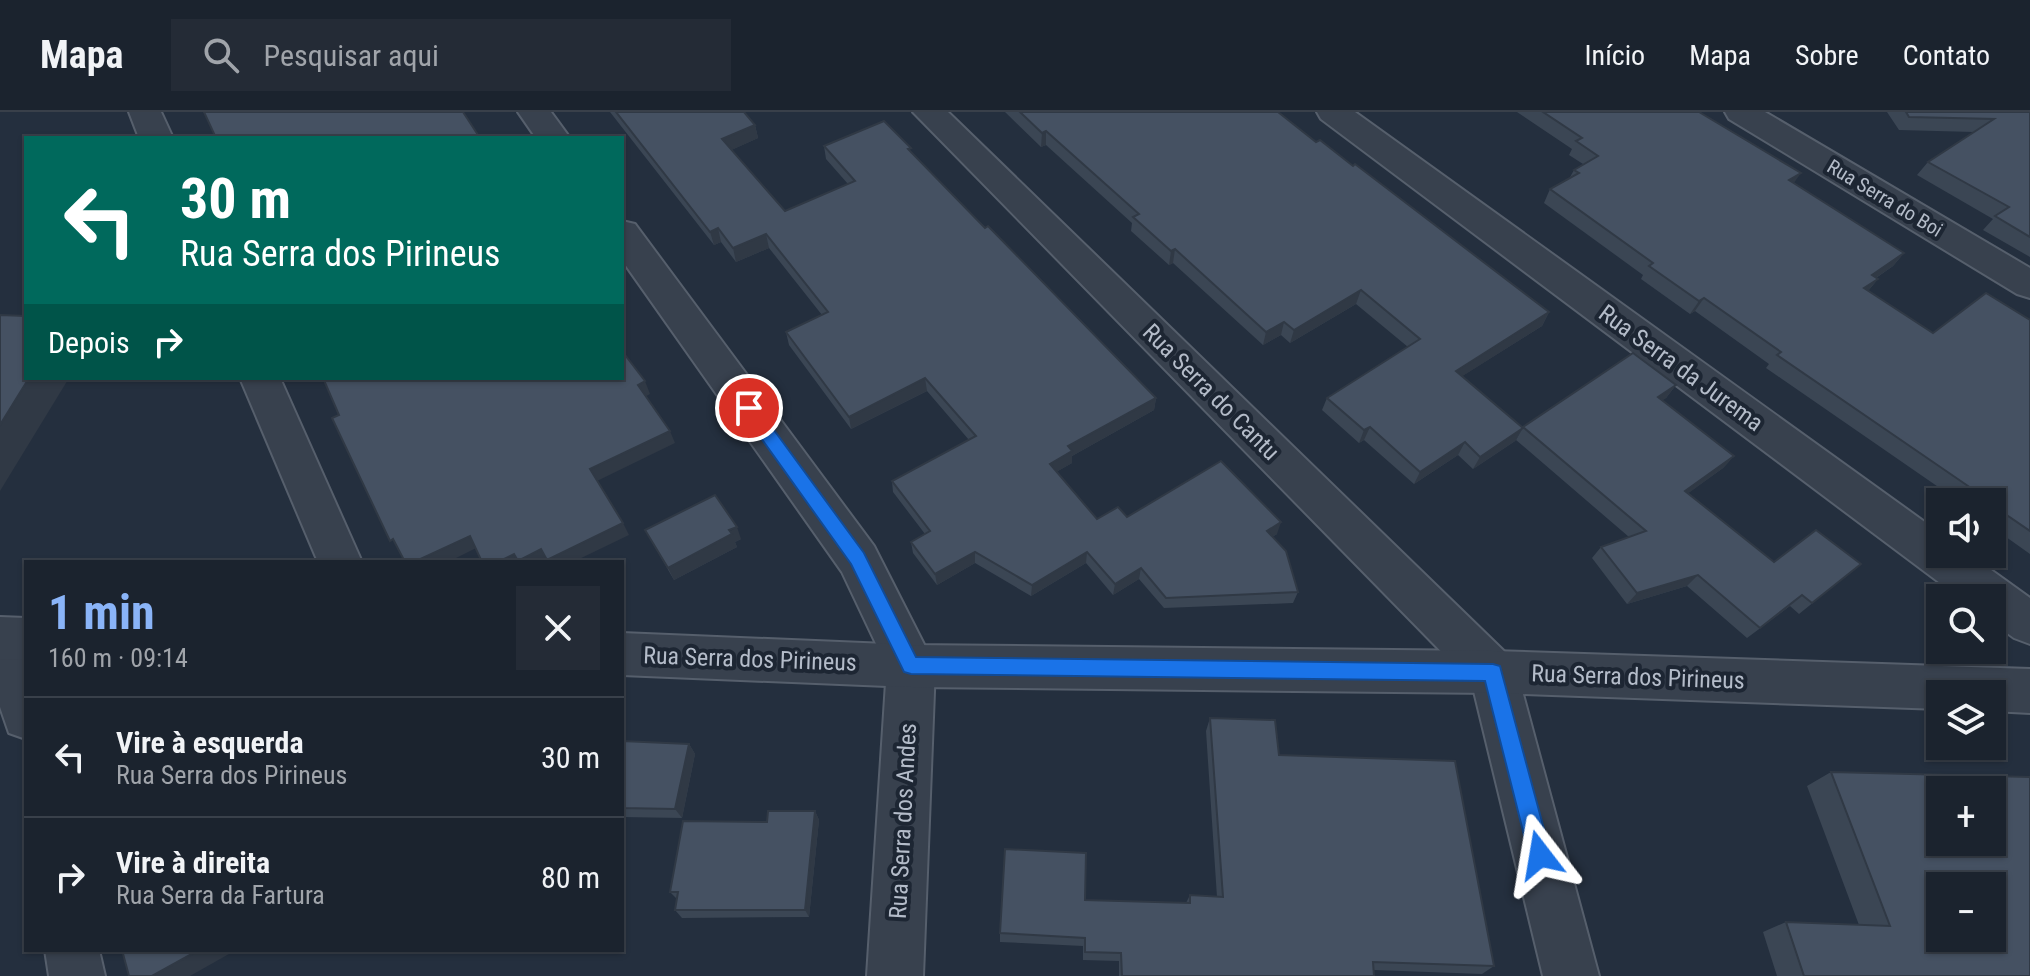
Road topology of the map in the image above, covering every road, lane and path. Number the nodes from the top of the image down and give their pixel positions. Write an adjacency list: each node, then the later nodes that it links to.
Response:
1 (145, 112): 6 (street)
2 (534, 112): 7 (street)
3 (929, 112): 16 (street, Rua Serra do Cantu)
4 (1333, 112): 12 (street, Rua Serra da Jurema)
5 (1741, 112): 9 (street, Rua Serra do Boi)
6 (155, 136)
7 (552, 136)
8 (624, 236): 15 (street)
9 (2030, 285)
10 (261, 380): 11 (street)
11 (339, 560)
12 (2030, 624)
13 (12, 639): 18 (street)
14 (624, 654): 15 (street, Rua Serra dos Pirineus)
15 (911, 666): 16 (street, Rua Serra dos Pirineus); 21 (street, Rua Serra dos Andes)
16 (1493, 672): 17 (street, Rua Serra dos Pirineus); 22 (street)
17 (2030, 691)
18 (24, 706)
19 (72, 952): 20 (street)
20 (77, 976)
21 (895, 976)
22 (1571, 976)

